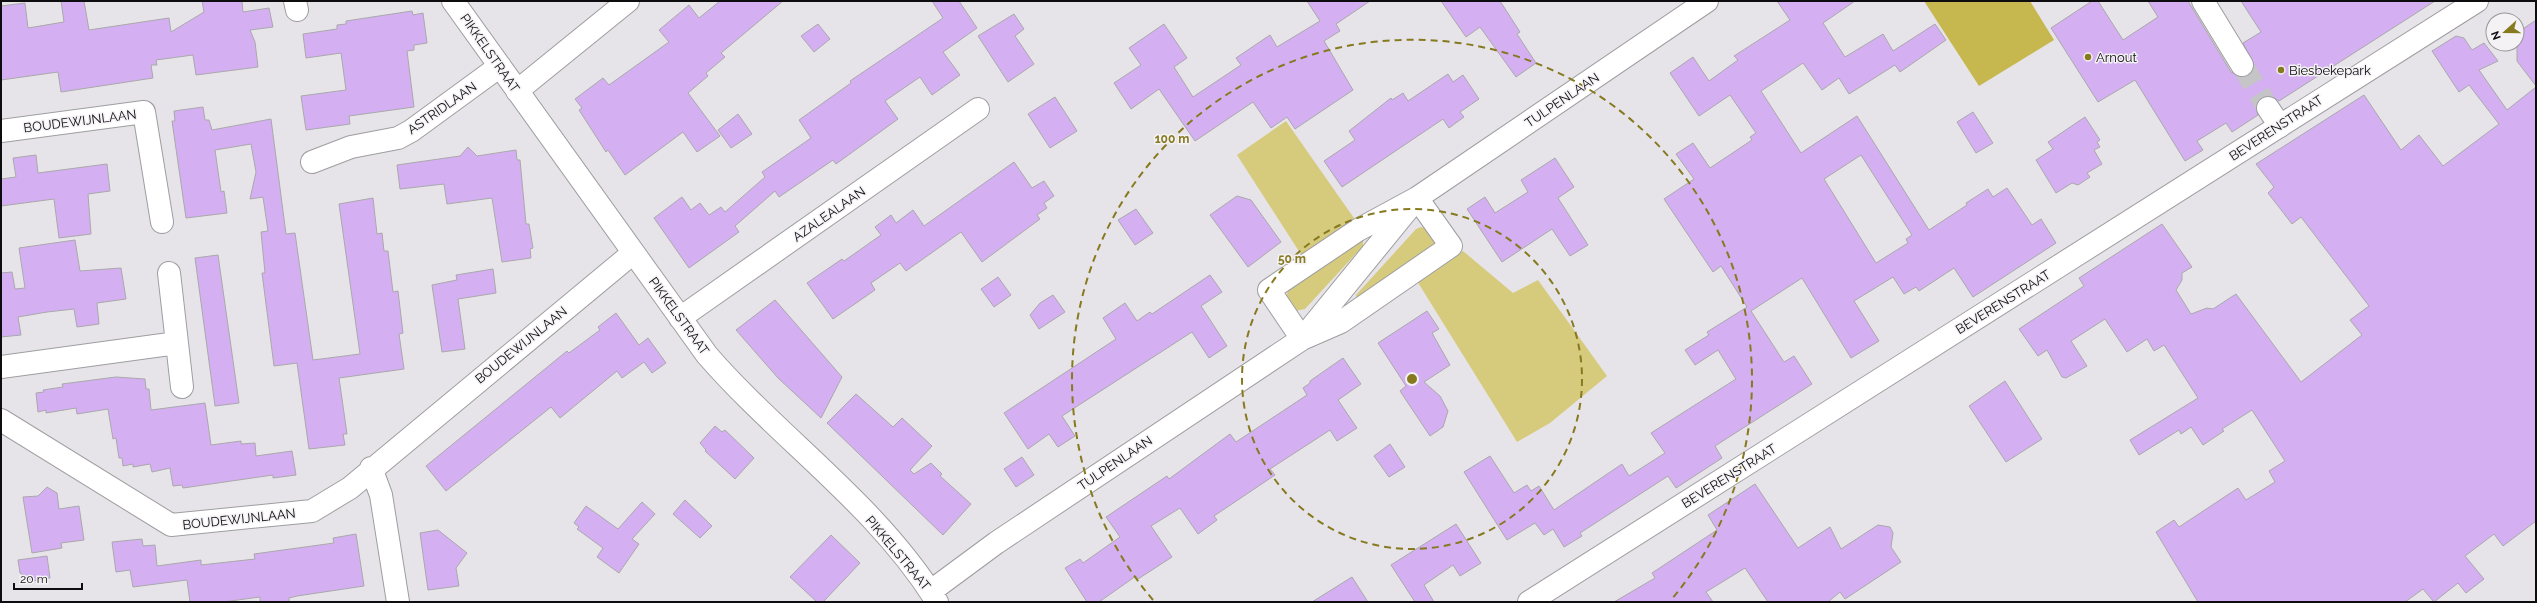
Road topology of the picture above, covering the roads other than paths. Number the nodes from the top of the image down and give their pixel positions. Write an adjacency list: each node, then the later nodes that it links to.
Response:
1 (453, 1): 7 (street, PIKKELSTRAAT)
2 (628, 1): 8 (street)
3 (1707, 1): 14 (street, TULPENLAAN)
4 (2203, 1): 6 (street)
5 (2477, 1): 11 (street, BEVERENSTRAAT)
6 (2242, 65)
7 (500, 66): 8 (street, PIKKELSTRAAT); 13 (street, ASTRIDLAAN)
8 (517, 91): 16 (street, PIKKELSTRAAT)
9 (2268, 108): 11 (street)
10 (978, 109): 18 (street, AZALEALAAN)
11 (2280, 126): 27 (street, BEVERENSTRAAT)
12 (1, 131): 15 (street, BOUDEWIJNLAAN)
13 (312, 162)
14 (1418, 198): 19 (street, TULPENLAAN); 19 (street, TULPENLAAN); 19 (street, TULPENLAAN)
15 (162, 222)
16 (633, 253): 18 (street, PIKKELSTRAAT); 24 (street, BOUDEWIJNLAAN)
17 (169, 273): 20 (street)
18 (680, 318): 25 (street, PIKKELSTRAAT)
19 (1302, 339): 25 (street, TULPENLAAN)
20 (178, 343): 21 (street); 22 (street)
21 (1, 367)
22 (182, 387)
23 (2, 420): 24 (street, BOUDEWIJNLAAN)
24 (371, 468): 26 (street)
25 (934, 596)
26 (398, 602)
27 (1529, 602)

